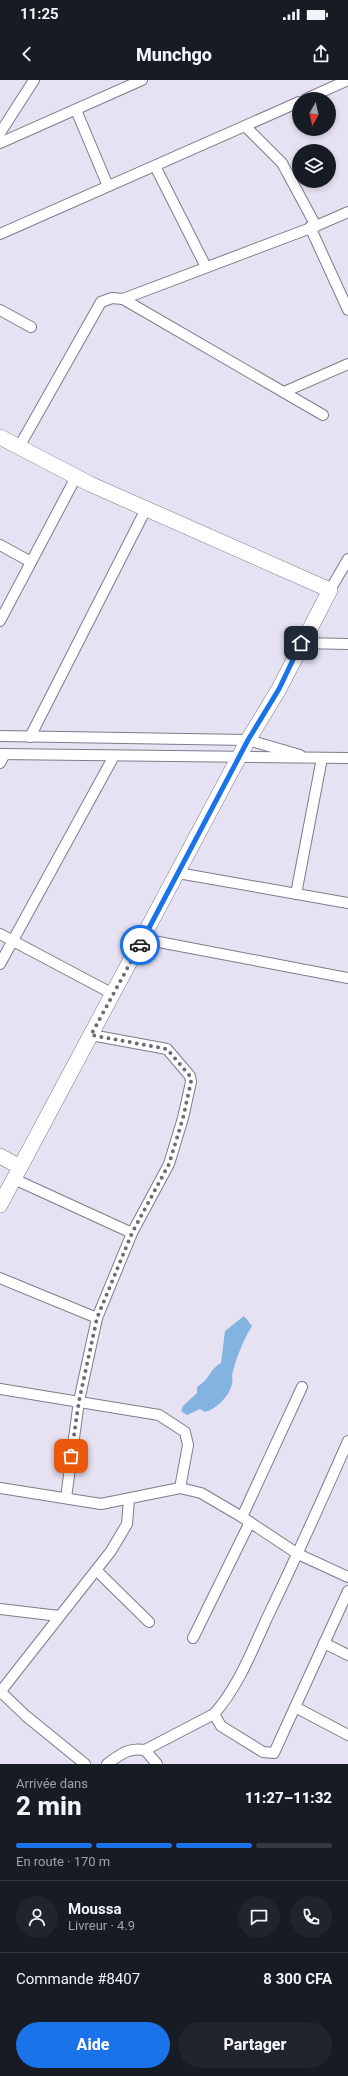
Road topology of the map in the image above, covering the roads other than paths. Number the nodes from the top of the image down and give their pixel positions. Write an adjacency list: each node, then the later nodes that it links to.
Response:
1 (34, 80): 10 (street)
2 (127, 80): 5 (street)
3 (142, 80): 5 (street)
4 (348, 80): 6 (street)
5 (121, 90): 8 (street)
6 (321, 92)
7 (292, 105): 9 (street)
8 (76, 110): 11 (street); 13 (street)
9 (245, 126): 12 (street); 15 (street)
10 (0, 133)
11 (0, 143)
12 (154, 166): 13 (street); 17 (street)
13 (108, 186): 16 (street)
14 (348, 212): 15 (street)
15 (313, 226): 17 (street); 20 (street)
16 (0, 234)
17 (206, 267): 18 (street)
18 (124, 299): 23 (street); 26 (street)
19 (0, 310): 21 (street)
20 (348, 310)
21 (31, 327)
22 (348, 364): 23 (street)
23 (284, 392): 24 (street)
24 (323, 415)
25 (0, 437): 26 (street)
26 (19, 447): 27 (street)
27 (76, 477): 28 (street); 31 (street)
28 (146, 508): 33 (street); 38 (street)
29 (0, 545): 31 (street)
30 (348, 559): 32 (street)
31 (31, 562): 34 (street)
32 (344, 573): 33 (street)
33 (330, 590): 35 (street)
34 (0, 621)
35 (301, 643): 36 (street); 39 (street)
36 (348, 644)
37 (0, 736): 38 (street)
38 (30, 737): 39 (street)
39 (248, 740): 42 (street); 43 (street)
40 (3, 754): 41 (street); 46 (street)
41 (114, 756): 42 (street); 52 (street)
42 (240, 757): 43 (street); 47 (street)
43 (311, 758): 44 (street)
44 (322, 758): 45 (street); 48 (street)
45 (348, 758)
46 (0, 764)
47 (178, 873): 48 (street); 51 (street)
48 (296, 894): 49 (street)
49 (348, 904)
50 (0, 934): 52 (street)
51 (143, 939): 54 (street); 55 (street)
52 (13, 941): 53 (street); 55 (street)
53 (0, 964)
54 (348, 978)
55 (113, 994): 56 (street)
56 (91, 1035): 58 (street); 60 (street)
57 (0, 1156): 58 (street)
58 (10, 1181): 59 (street); 60 (street)
59 (0, 1205)
60 (132, 1233): 62 (street)
61 (0, 1278): 62 (street)
62 (97, 1318): 65 (street)
63 (302, 1387): 71 (street)
64 (0, 1389): 65 (street)
65 (79, 1401): 68 (street); 69 (street)
66 (348, 1441): 72 (street)
67 (0, 1488): 69 (street)
68 (180, 1488): 70 (street); 71 (street)
69 (66, 1498): 70 (street)
70 (129, 1499): 73 (street)
71 (246, 1519): 72 (street); 79 (street)
72 (298, 1554): 74 (street); 84 (street)
73 (96, 1570): 77 (street); 78 (street)
74 (348, 1577)
75 (348, 1591): 80 (street)
76 (0, 1609): 77 (street)
77 (59, 1616): 82 (street)
78 (149, 1622)
79 (193, 1638)
80 (324, 1643): 81 (street); 83 (street)
81 (348, 1655)
82 (0, 1691): 87 (street)
83 (295, 1707): 84 (street); 85 (street)
84 (214, 1714): 86 (street)
85 (348, 1735)
86 (145, 1750): 88 (street); 89 (street)
87 (85, 1764)
88 (106, 1764)
89 (157, 1764)

